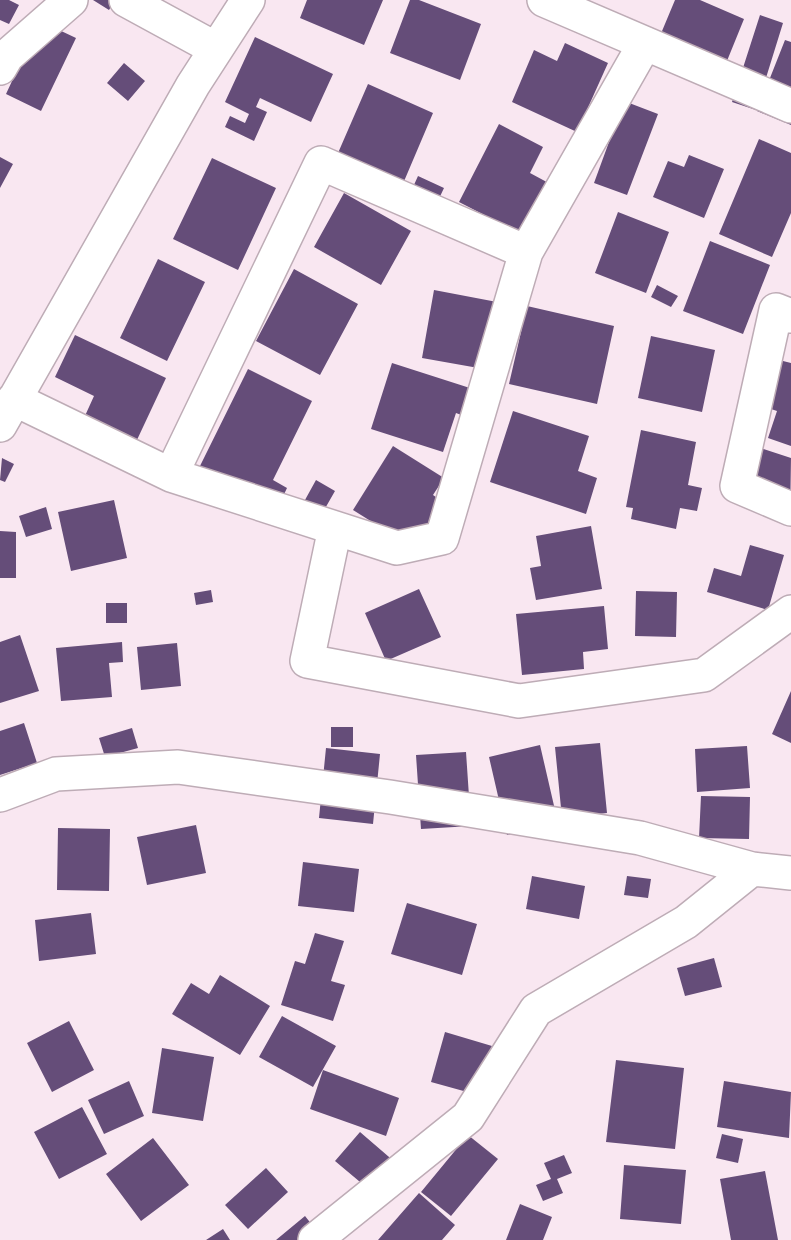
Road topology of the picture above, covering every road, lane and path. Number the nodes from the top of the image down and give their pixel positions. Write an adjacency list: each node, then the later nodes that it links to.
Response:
1 (70, 0): 7 (street)
2 (126, 0): 6 (street)
3 (248, 0): 6 (street)
4 (544, 0): 5 (street)
5 (644, 45): 8 (street); 9 (street)
6 (216, 49): 11 (street)
7 (0, 68)
8 (791, 106)
9 (526, 252): 12 (street); 14 (street)
10 (791, 316): 13 (street)
11 (7, 412): 12 (street)
12 (171, 475): 14 (street)
13 (791, 509)
14 (335, 528): 15 (street)
15 (791, 612)
16 (0, 795): 17 (street)
17 (752, 869): 18 (street); 19 (street)
18 (791, 873)
19 (315, 1240)

